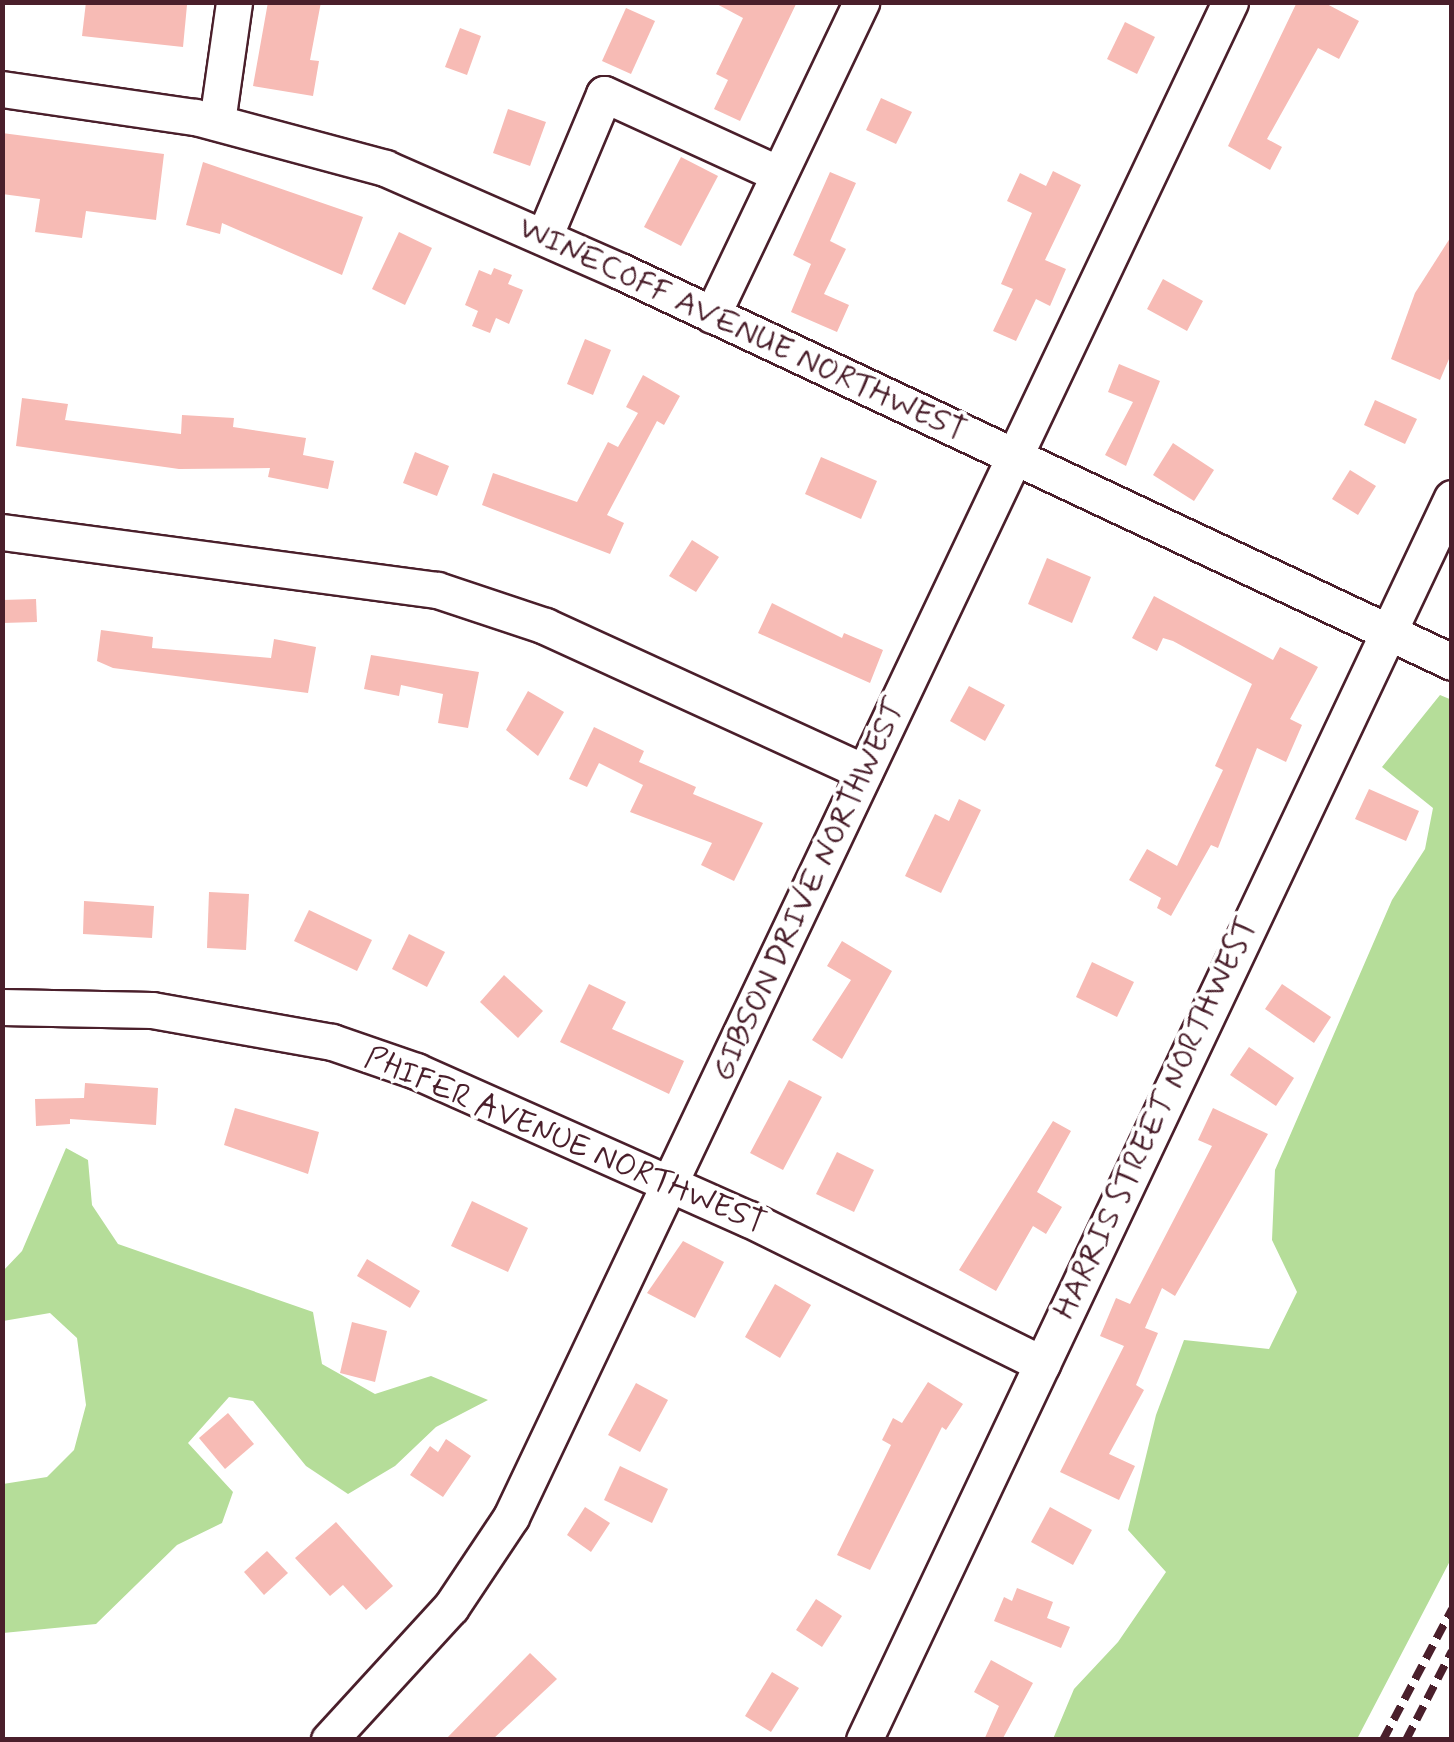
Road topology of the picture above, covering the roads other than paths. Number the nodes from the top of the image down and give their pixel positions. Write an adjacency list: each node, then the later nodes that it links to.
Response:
1 (234, 2): 5 (street)
2 (861, 2): 6 (street)
3 (1230, 2): 9 (street, GIBSON DRIVE NORTHWEST)
4 (2, 88): 5 (street, WINECOFF AVENUE NORTHWEST)
5 (217, 122): 7 (street, WINECOFF AVENUE NORTHWEST)
6 (779, 174): 7 (street); 8 (street)
7 (544, 237): 8 (street, WINECOFF AVENUE NORTHWEST)
8 (712, 315): 9 (street, WINECOFF AVENUE NORTHWEST)
9 (1012, 456): 12 (street, WINECOFF AVENUE NORTHWEST); 14 (street, GIBSON DRIVE NORTHWEST)
10 (1452, 498): 12 (street, HARRIS STREET NORTHWEST)
11 (2, 532): 14 (street)
12 (1389, 632): 13 (street, WINECOFF AVENUE NORTHWEST); 17 (street, HARRIS STREET NORTHWEST)
13 (1452, 662)
14 (864, 772): 16 (street, GIBSON DRIVE NORTHWEST)
15 (2, 1007): 16 (street, PHIFER AVENUE NORTHWEST)
16 (671, 1185): 17 (street, PHIFER AVENUE NORTHWEST); 18 (street, GIBSON DRIVE NORTHWEST)
17 (1042, 1364): 19 (street, HARRIS STREET NORTHWEST)
18 (329, 1740)
19 (864, 1740)

